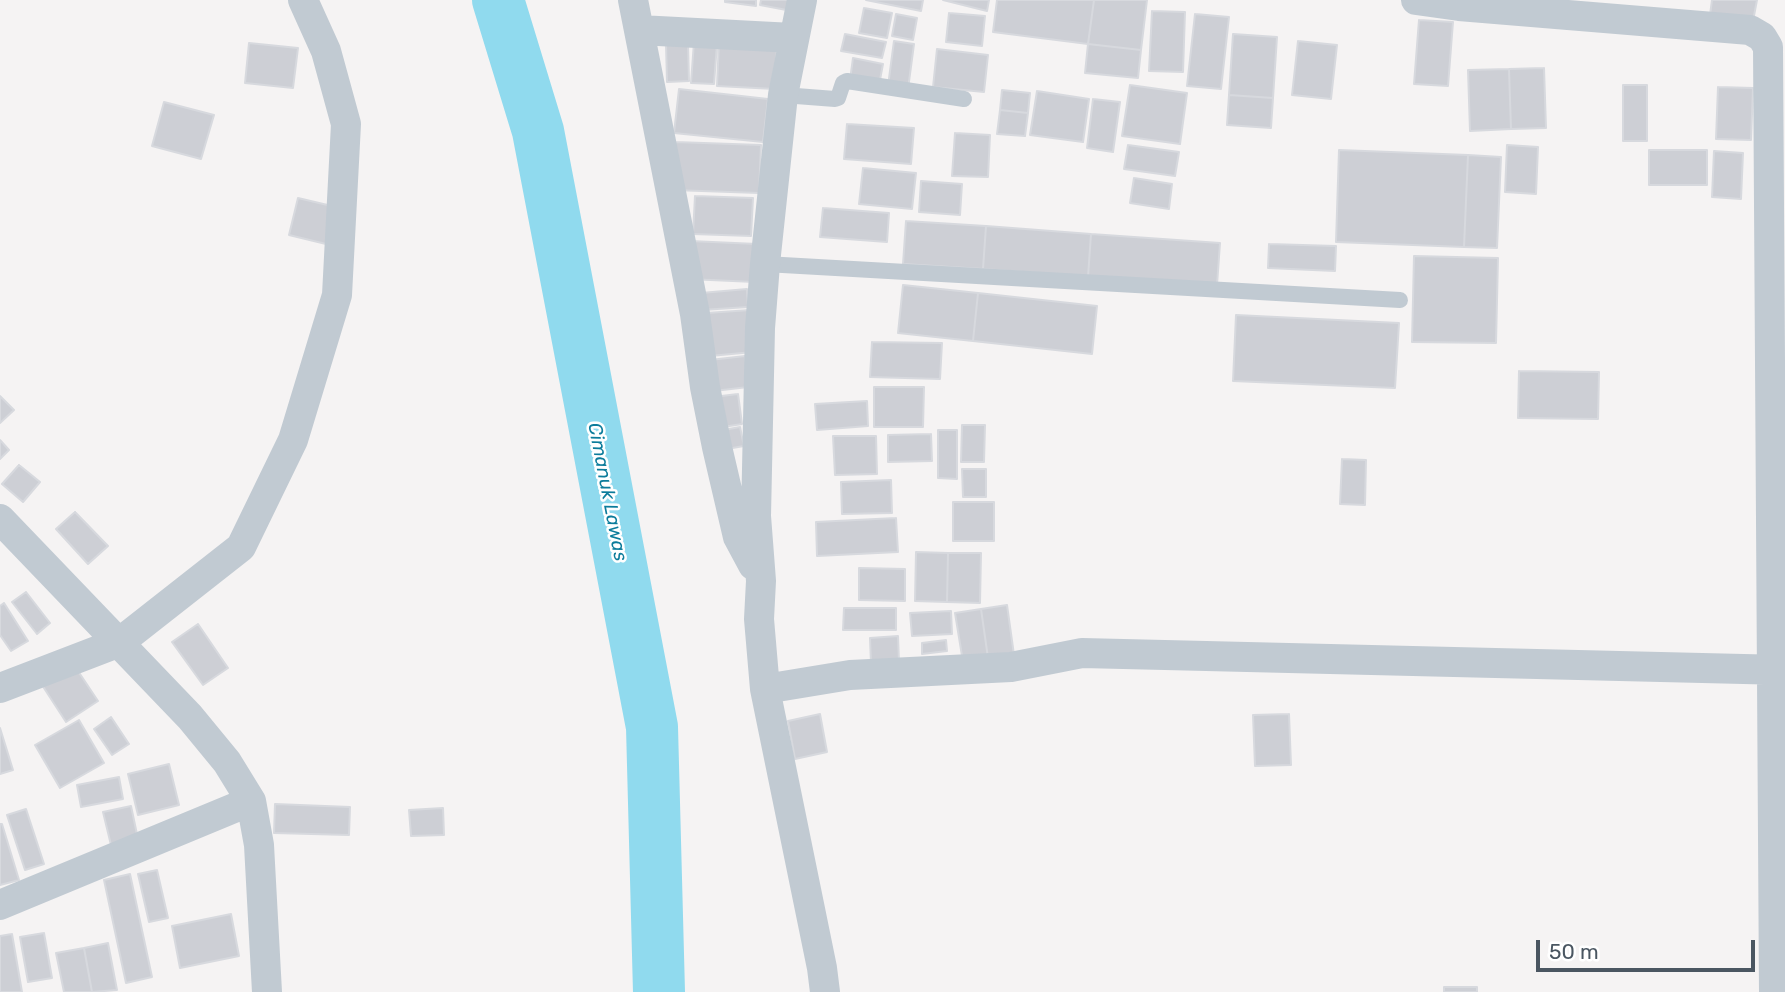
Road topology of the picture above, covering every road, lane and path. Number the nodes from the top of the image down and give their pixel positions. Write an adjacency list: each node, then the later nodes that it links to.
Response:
1 (303, 0): 14 (street)
2 (633, 0): 6 (street)
3 (802, 0): 7 (street)
4 (1416, 0): 5 (street)
5 (1459, 3): 15 (street)
6 (639, 30): 7 (street); 13 (street)
7 (793, 38): 8 (street)
8 (796, 96): 9 (lane); 10 (street)
9 (964, 99)
10 (765, 264): 11 (lane); 13 (street)
11 (1400, 300)
12 (0, 519): 14 (street)
13 (761, 581): 17 (street)
14 (120, 642): 16 (street); 18 (street)
15 (1778, 670): 17 (street); 22 (street)
16 (0, 688)
17 (765, 689): 21 (street)
18 (251, 801): 19 (street); 20 (street)
19 (0, 905)
20 (267, 992)
21 (825, 992)
22 (1773, 992)

